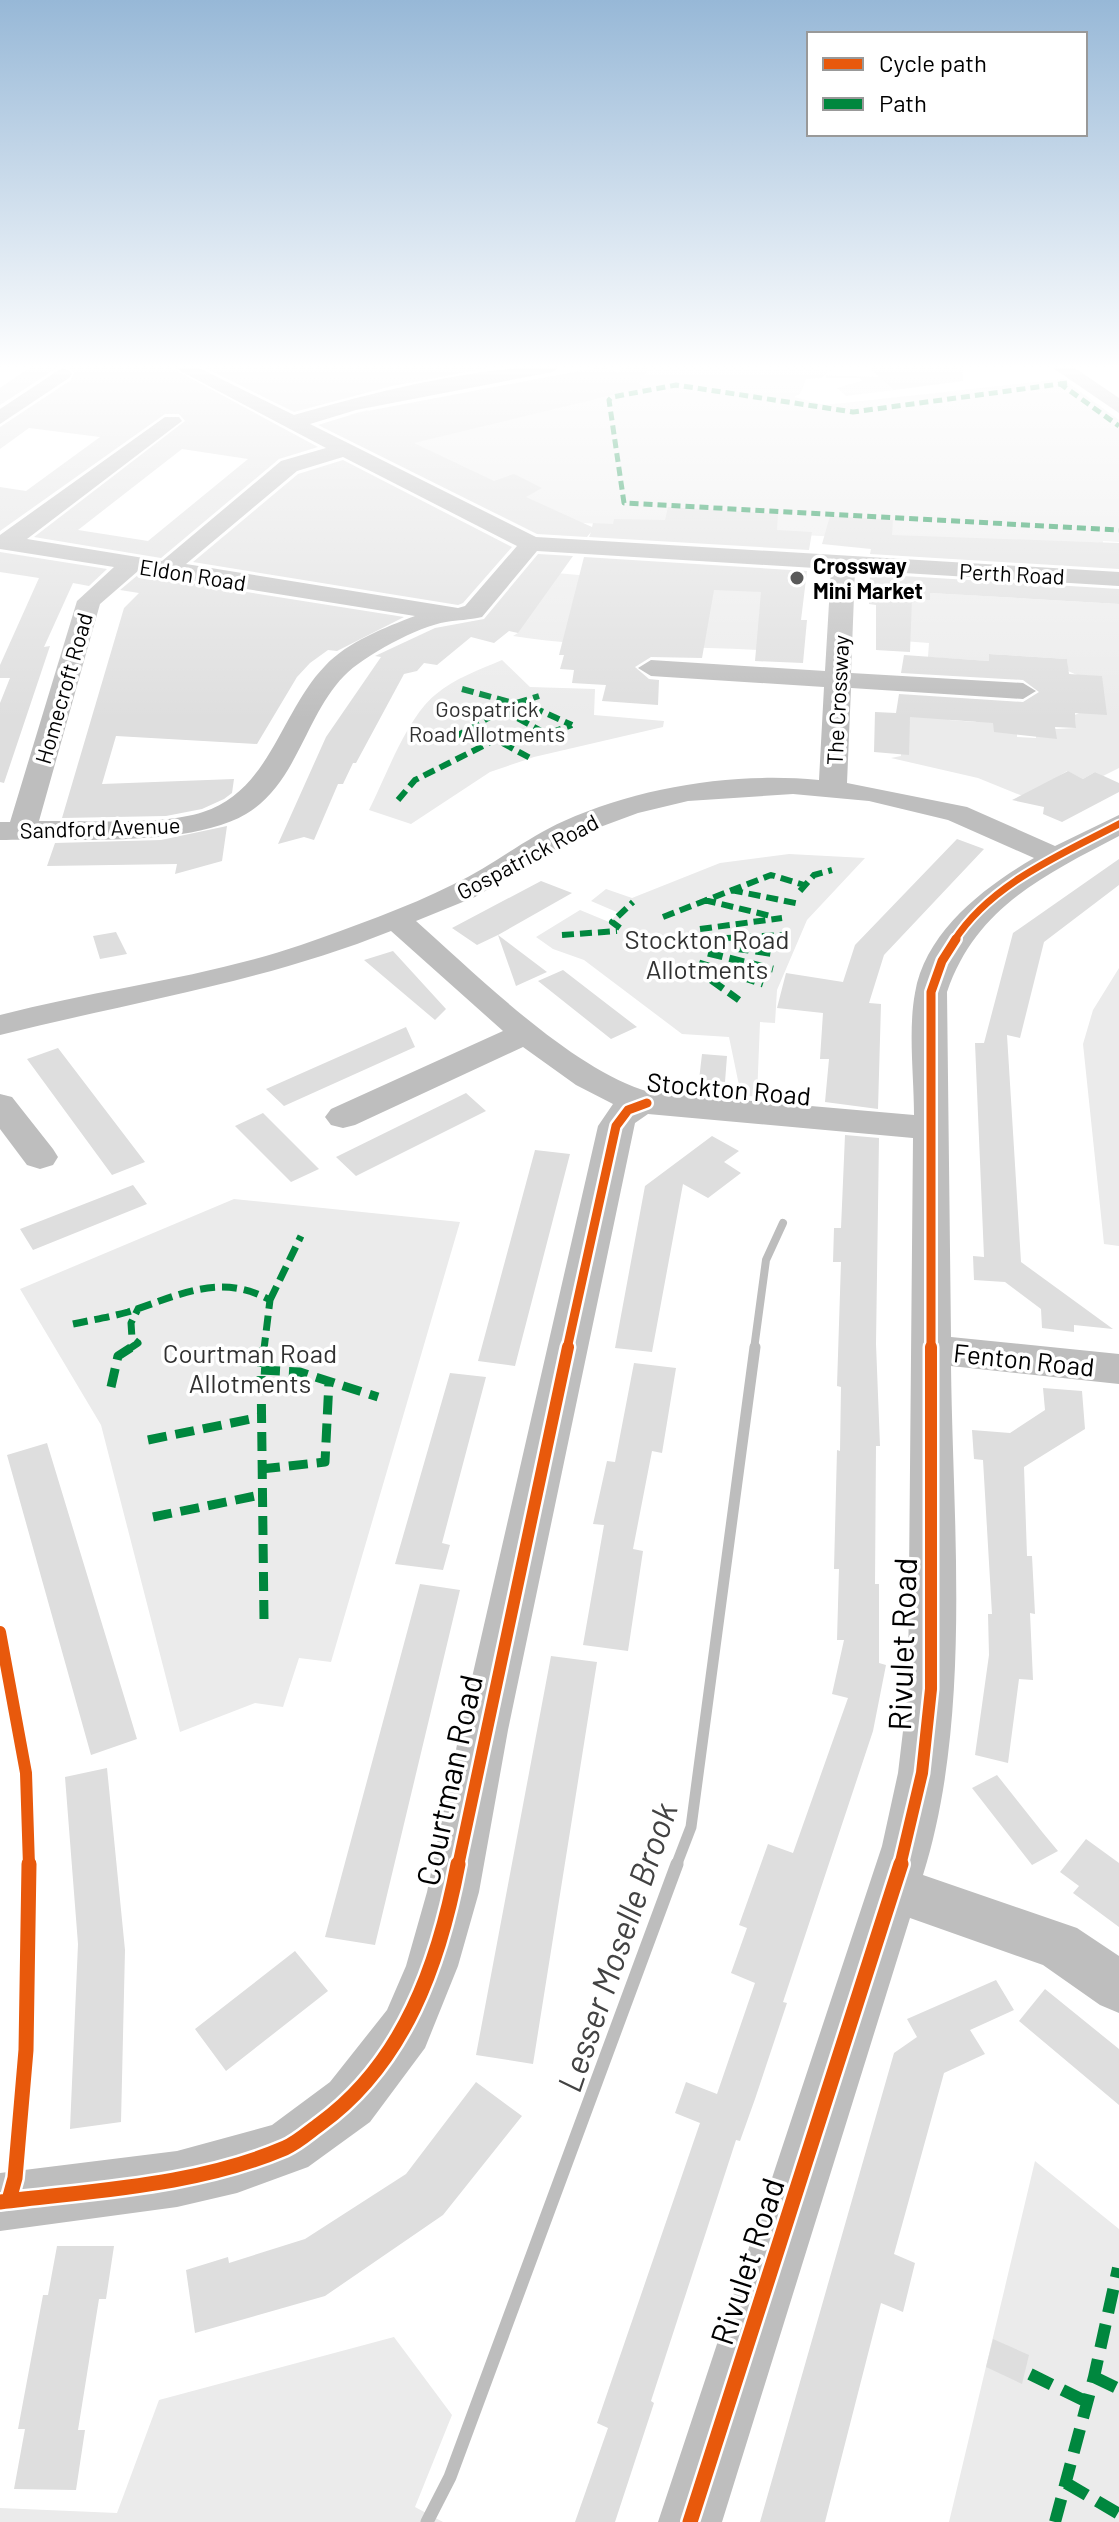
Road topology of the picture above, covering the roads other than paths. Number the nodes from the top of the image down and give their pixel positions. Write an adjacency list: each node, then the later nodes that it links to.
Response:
1 (86, 484): 4 (street)
2 (268, 484): 8 (street)
3 (413, 484): 5 (street, Perth Road)
4 (4, 543): 6 (street, Eldon Road)
5 (531, 544): 7 (street, Perth Road); 10 (street, Sandford Avenue)
6 (132, 564): 8 (street, Eldon Road); 16 (street, Homecroft Road)
7 (843, 564): 9 (street, Perth Road); 12 (street, The Crossway)
8 (166, 569): 10 (street, Eldon Road)
9 (1119, 579)
10 (399, 617): 16 (street, Sandford Avenue)
11 (651, 668): 12 (street)
12 (837, 680): 13 (street); 14 (street, The Crossway)
13 (1023, 691)
14 (833, 788): 17 (street, Gospatrick Road); 18 (street, Gospatrick Road)
15 (1119, 824): 17 (street, Rivulet Road)
16 (11, 830)
17 (1057, 858): 24 (street, Rivulet Road)
18 (397, 920): 19 (street, Gospatrick Road); 20 (street)
19 (0, 1025)
20 (527, 1032): 22 (street); 23 (street)
21 (0, 1105): 25 (street)
22 (621, 1106): 24 (street, Stockton Road); 30 (street, Courtman Road)
23 (343, 1117)
24 (928, 1128): 26 (street, Rivulet Road)
25 (40, 1157)
26 (930, 1349): 27 (street, Fenton Road); 28 (street, Rivulet Road)
27 (1119, 1369)
28 (892, 1888): 29 (street); 31 (street, Rivulet Road)
29 (1119, 1987)
30 (0, 2202)
31 (690, 2522)

